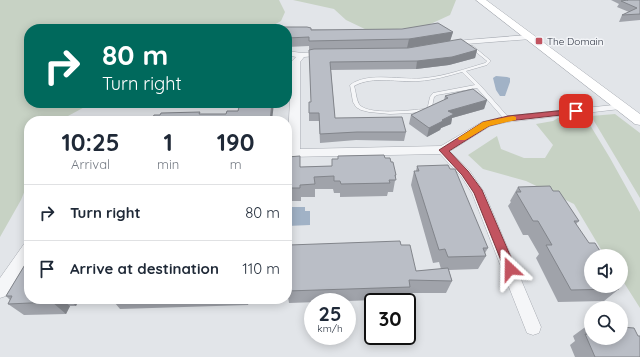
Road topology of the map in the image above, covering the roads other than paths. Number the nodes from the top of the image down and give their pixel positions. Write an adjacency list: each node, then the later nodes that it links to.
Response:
1 (480, 0): 2 (main road)
2 (528, 37): 3 (street); 10 (main road)
3 (466, 42): 4 (street); 8 (lane)
4 (437, 48)
5 (335, 53): 7 (street)
6 (292, 54): 7 (street)
7 (302, 55): 13 (street)
8 (462, 71): 9 (lane); 9 (lane)
9 (478, 86): 11 (lane)
10 (620, 106): 11 (street); 12 (main road)
11 (508, 119): 14 (street)
12 (640, 121)
13 (292, 135)
14 (443, 150): 15 (street); 18 (street)
15 (292, 153)
16 (24, 255): 17 (street)
17 (0, 291)
18 (533, 328)

